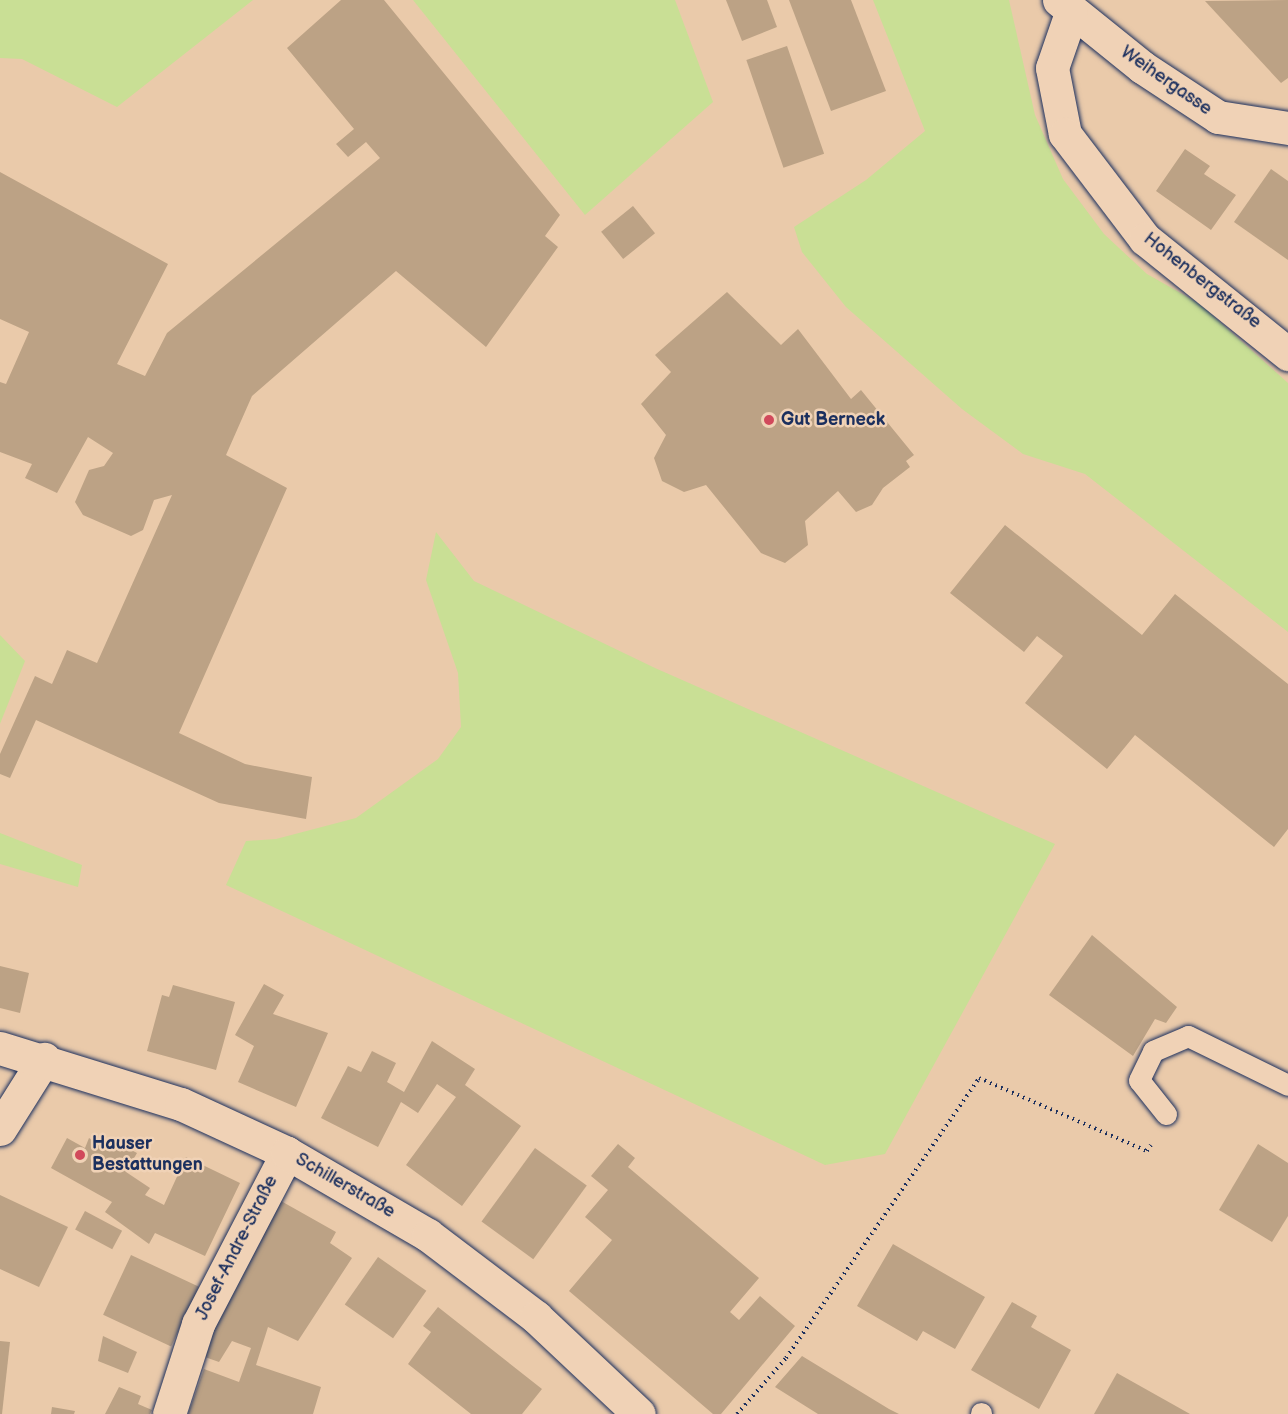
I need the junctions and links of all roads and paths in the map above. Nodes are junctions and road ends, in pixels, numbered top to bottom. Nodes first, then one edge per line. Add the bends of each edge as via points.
1 (1065, 6) edge
2 (1288, 128) edge
3 (1288, 354) edge
4 (0, 1048) edge
5 (44, 1059) junction
6 (1288, 1085) edge
7 (1166, 1114) joint
8 (0, 1129) edge
9 (287, 1152) junction
10 (169, 1414) edge
11 (639, 1414) edge
12 (737, 1414) edge

1 - 2 street, Weihergasse via 1218,117
1 - 3 street, Hohenbergstraße via 1052,68 1065,134 1145,239
4 - 5 street, Schillerstraße
5 - 8 street
5 - 9 street, Schillerstraße via 182,1104
6 - 7 lane via 1188,1036 1153,1051 1139,1080
7 - 12 path via 1147,1152 979,1078 786,1358
9 - 10 street, Josef-Andre-Straße via 198,1324
9 - 11 street, Schillerstraße via 428,1235 536,1317

